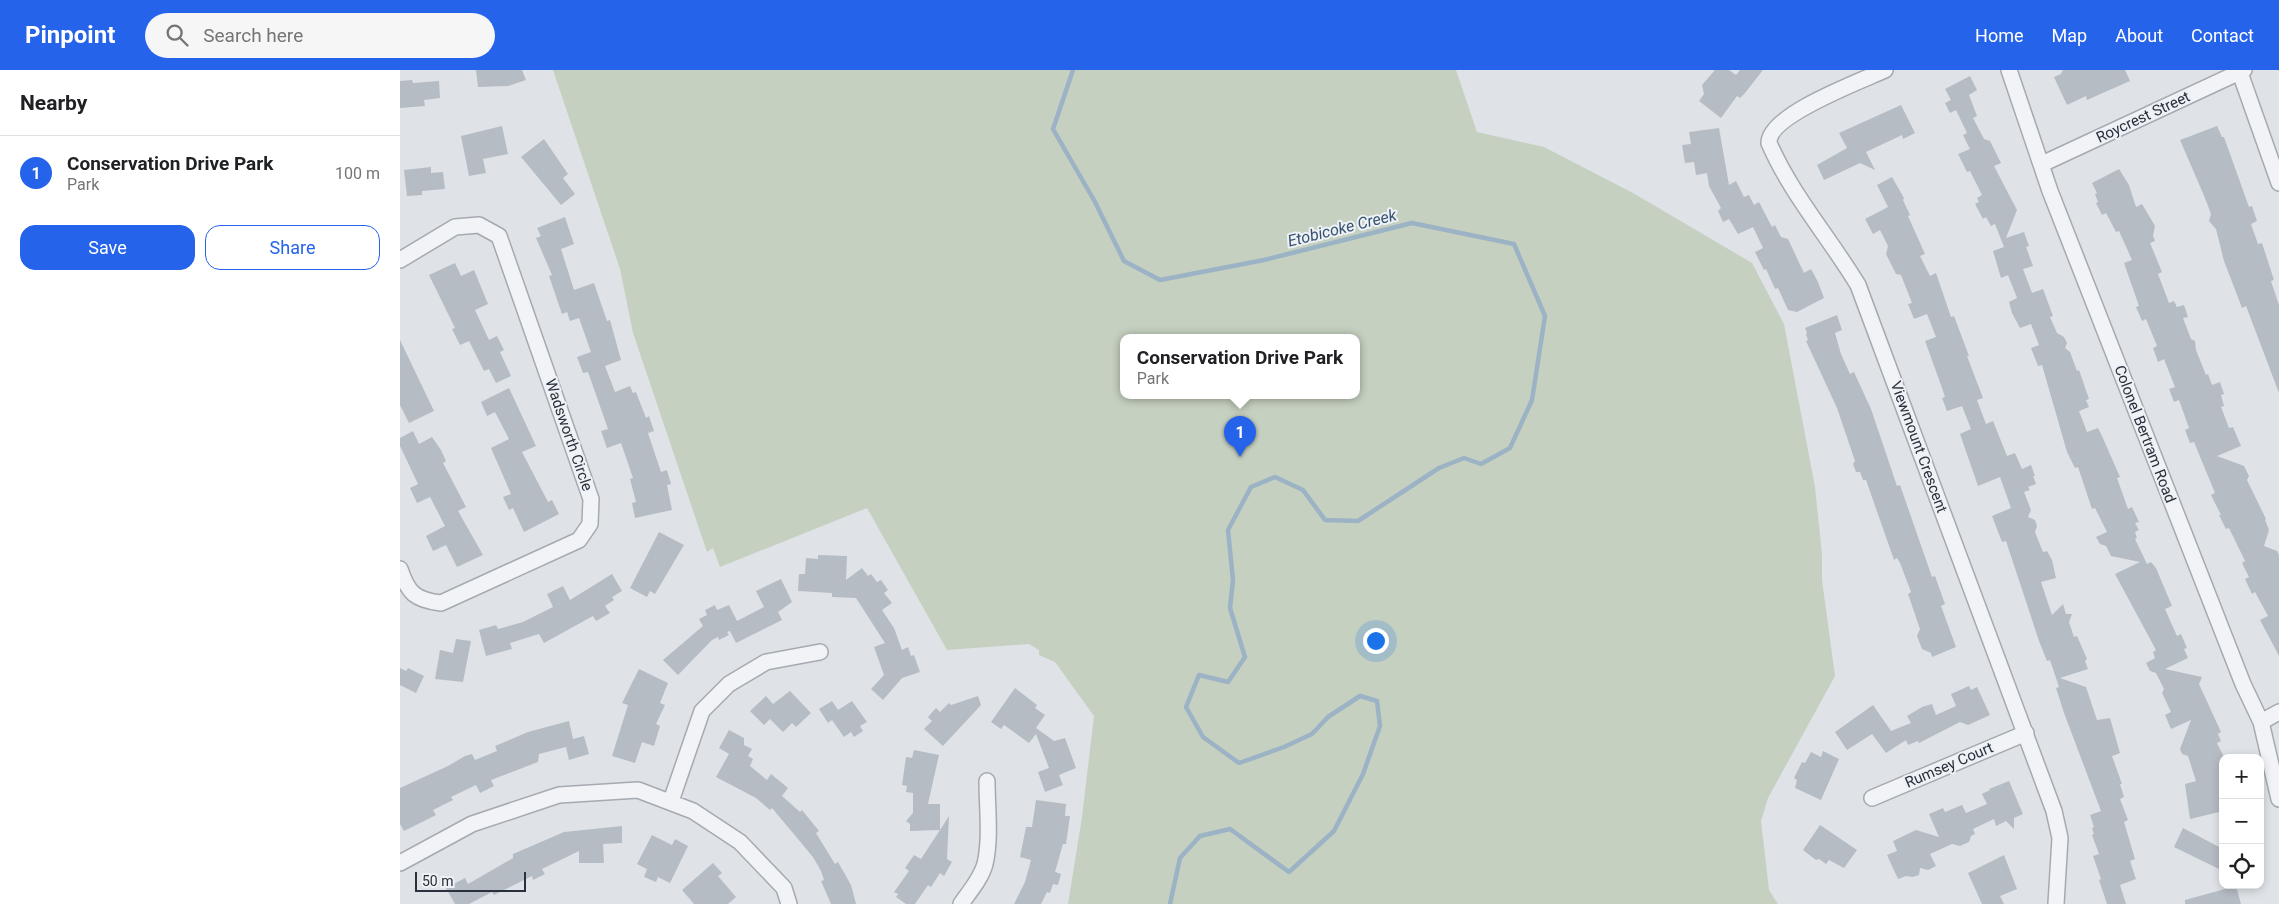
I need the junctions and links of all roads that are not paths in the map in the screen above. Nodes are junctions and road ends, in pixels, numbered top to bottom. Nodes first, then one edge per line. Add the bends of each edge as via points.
1 (1885, 70) edge
2 (2009, 70) edge
3 (2241, 71) edge
4 (2042, 164) junction
5 (2279, 183) edge
6 (400, 260) edge
7 (400, 568) edge
8 (820, 652) dead end
9 (2279, 712) edge
10 (2260, 722) junction
11 (2026, 733) junction
12 (987, 781) dead end
13 (1872, 798) dead end
14 (2279, 799) edge
15 (671, 801) junction
16 (400, 863) edge
17 (789, 904) edge
18 (961, 904) edge
19 (2056, 904) edge

1 - 11 street, Viewmount Crescent via 1799,110 1773,130 1769,143 1791,187 1836,248 1858,285
2 - 4 street, Colonel Bertram Road
3 - 4 street, Roycrest Street
3 - 5 street
4 - 10 street, Colonel Bertram Road via 2228,647
6 - 7 street, Wadsworth Circle via 455,227 479,225 499,236 591,499 590,524 579,540 441,603 423,601 406,587
8 - 15 street via 766,662 729,684 702,711
9 - 10 street
10 - 14 street, Colonel Bertram Road
11 - 13 street, Rumsey Court
11 - 19 street, Viewmount Crescent via 2054,811 2060,838
12 - 18 street via 985,864
15 - 16 street via 638,790 559,795 472,824
15 - 17 street via 693,811 740,842 784,888

